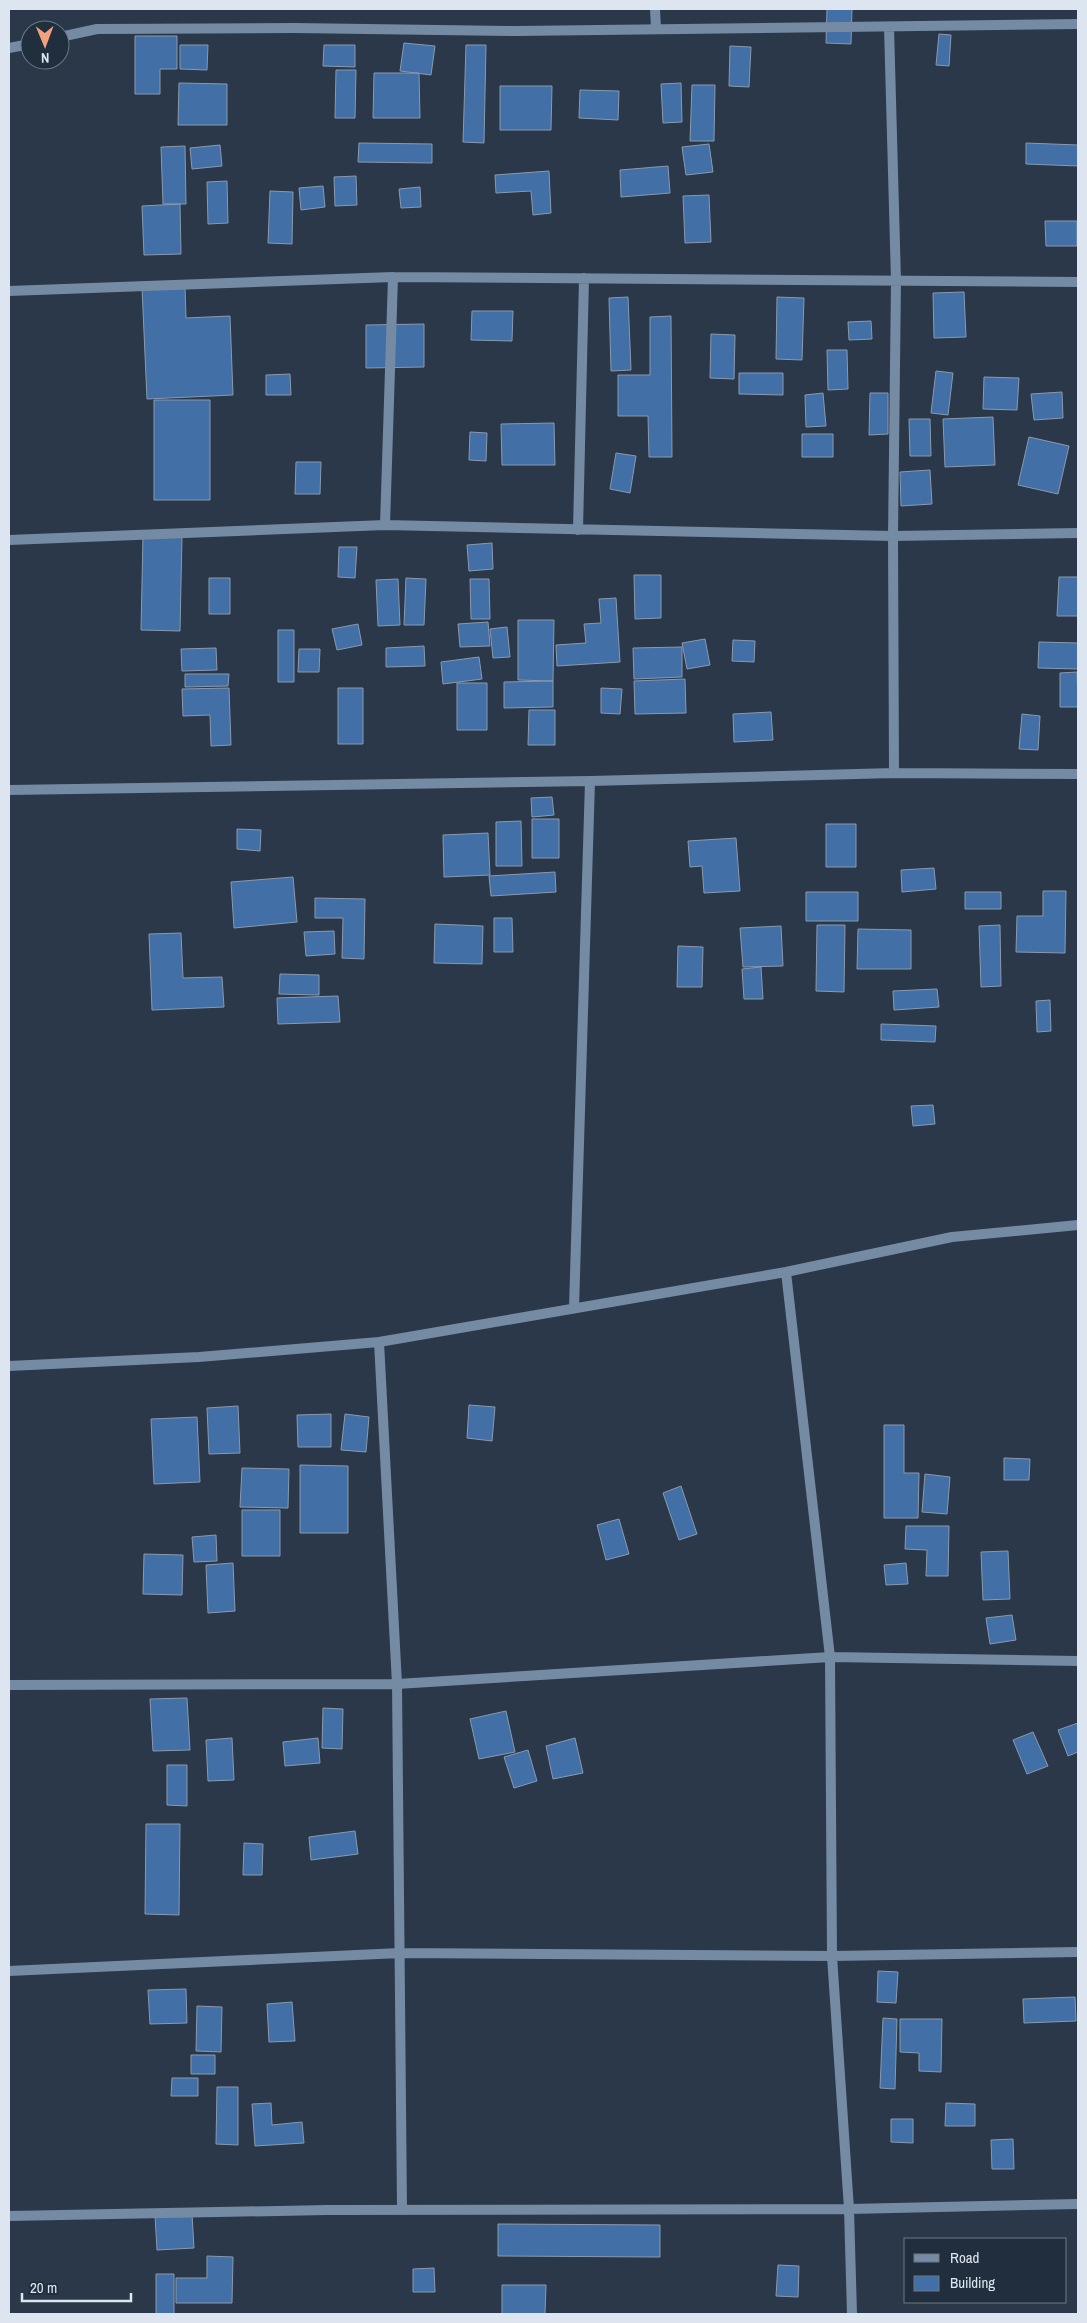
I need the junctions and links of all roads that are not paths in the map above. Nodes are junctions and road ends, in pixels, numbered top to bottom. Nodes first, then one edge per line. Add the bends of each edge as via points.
1 (655, 9) edge
2 (1078, 24) edge
3 (889, 27) junction
4 (656, 28) junction
5 (70, 35) edge
6 (392, 277) junction
7 (584, 278) junction
8 (896, 280) junction
9 (1078, 282) edge
10 (9, 291) edge
11 (385, 525) junction
12 (578, 530) junction
13 (1078, 533) edge
14 (893, 536) junction
15 (9, 540) edge
16 (894, 772) junction
17 (1078, 774) edge
18 (590, 781) junction
19 (9, 790) edge
20 (1078, 1224) edge
21 (786, 1272) junction
22 (574, 1308) junction
23 (379, 1342) junction
24 (9, 1366) edge
25 (830, 1658) junction
26 (1078, 1661) edge
27 (397, 1684) junction
28 (9, 1685) edge
29 (1078, 1952) edge
30 (400, 1953) junction
31 (832, 1956) junction
32 (9, 1971) edge
33 (1078, 2204) edge
34 (402, 2209) junction
35 (849, 2209) junction
36 (9, 2216) edge
37 (852, 2314) edge

1 - 4 street
2 - 3 street
3 - 4 street
3 - 8 street
4 - 5 street via 517,31 97,29
6 - 7 street
6 - 10 street
6 - 11 street
7 - 8 street
7 - 12 street
8 - 9 street
8 - 14 street
11 - 12 street
11 - 15 street
12 - 14 street
13 - 14 street
14 - 16 street
16 - 17 street
16 - 18 street
18 - 19 street
18 - 22 street
20 - 21 street via 952,1237
21 - 22 street
21 - 25 street
22 - 23 street
23 - 24 street via 199,1357
23 - 27 street
25 - 26 street
25 - 27 street
25 - 31 street
27 - 28 street
27 - 30 street
29 - 31 street
30 - 31 street
30 - 32 street
30 - 34 street
31 - 35 street
33 - 35 street
34 - 35 street
34 - 36 street
35 - 37 street

